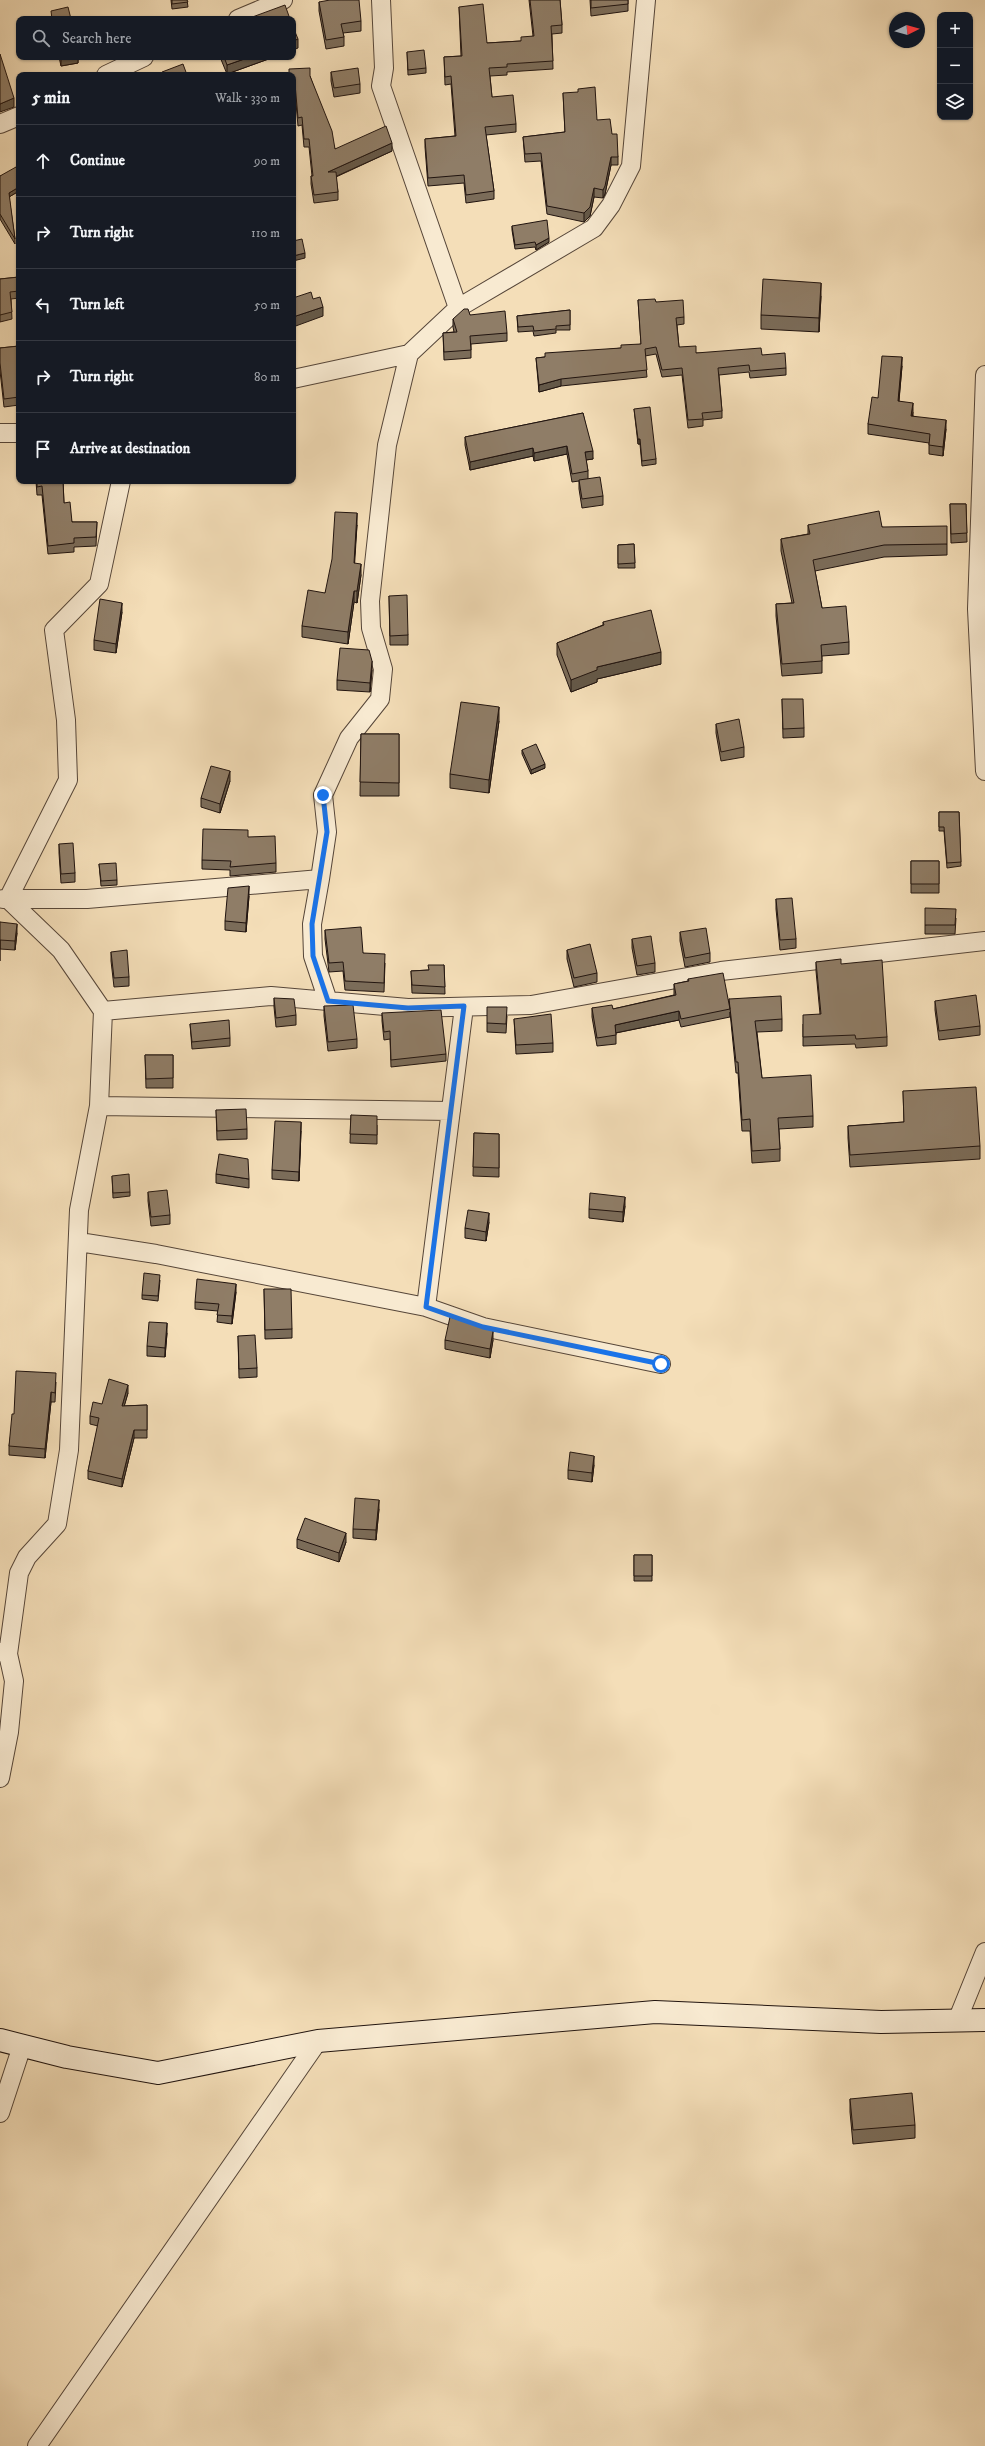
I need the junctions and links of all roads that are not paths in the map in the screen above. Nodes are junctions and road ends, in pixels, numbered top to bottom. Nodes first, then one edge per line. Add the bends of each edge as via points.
1 (283, 0) edge
2 (381, 0) edge
3 (646, 0) edge
4 (245, 16) edge
5 (138, 60) edge
6 (112, 72) edge
7 (16, 117) edge
8 (0, 124) edge
9 (458, 308) junction
10 (410, 354) junction
11 (985, 375) edge
12 (296, 378) edge
13 (0, 433) edge
14 (16, 433) edge
15 (120, 484) edge
16 (985, 771) edge
17 (320, 879) junction
18 (4, 899) edge
19 (985, 941) edge
20 (328, 1001) junction
21 (464, 1006) junction
22 (104, 1011) junction
23 (98, 1106) junction
24 (451, 1111) junction
25 (79, 1242) junction
26 (426, 1307) junction
27 (661, 1364) dead end
28 (4, 1653) edge
29 (0, 1778) edge
30 (985, 1952) edge
31 (985, 2020) edge
32 (957, 2021) junction
33 (0, 2040) edge
34 (318, 2041) junction
35 (22, 2046) junction
36 (0, 2113) edge
37 (37, 2446) edge

1 - 4 street
2 - 9 street via 384,68 381,86
3 - 9 street via 630,166 611,205 594,228
5 - 6 street
7 - 8 street
9 - 10 street
10 - 12 street
10 - 17 street via 387,445 370,601 371,628 383,669 380,699 349,738 323,795 327,832
11 - 16 street via 977,609
13 - 14 street
15 - 18 street via 98,584 54,630 66,720 68,780
17 - 18 street via 88,899
17 - 20 street via 312,924 313,956
18 - 22 street via 61,950
19 - 21 street via 721,971 531,1005
20 - 21 street via 408,1008
20 - 22 street via 271,996
21 - 24 street
22 - 23 street
23 - 24 street
23 - 25 street via 79,1210
24 - 26 street
25 - 26 street via 156,1254
25 - 28 street via 69,1450 57,1524 27,1557 19,1573
26 - 27 street via 483,1327
28 - 29 street via 14,1680 9,1732
30 - 32 street
31 - 32 street
32 - 34 street via 881,2022 655,2012
33 - 35 street
34 - 35 street via 158,2073 67,2057
34 - 37 street
35 - 36 street

